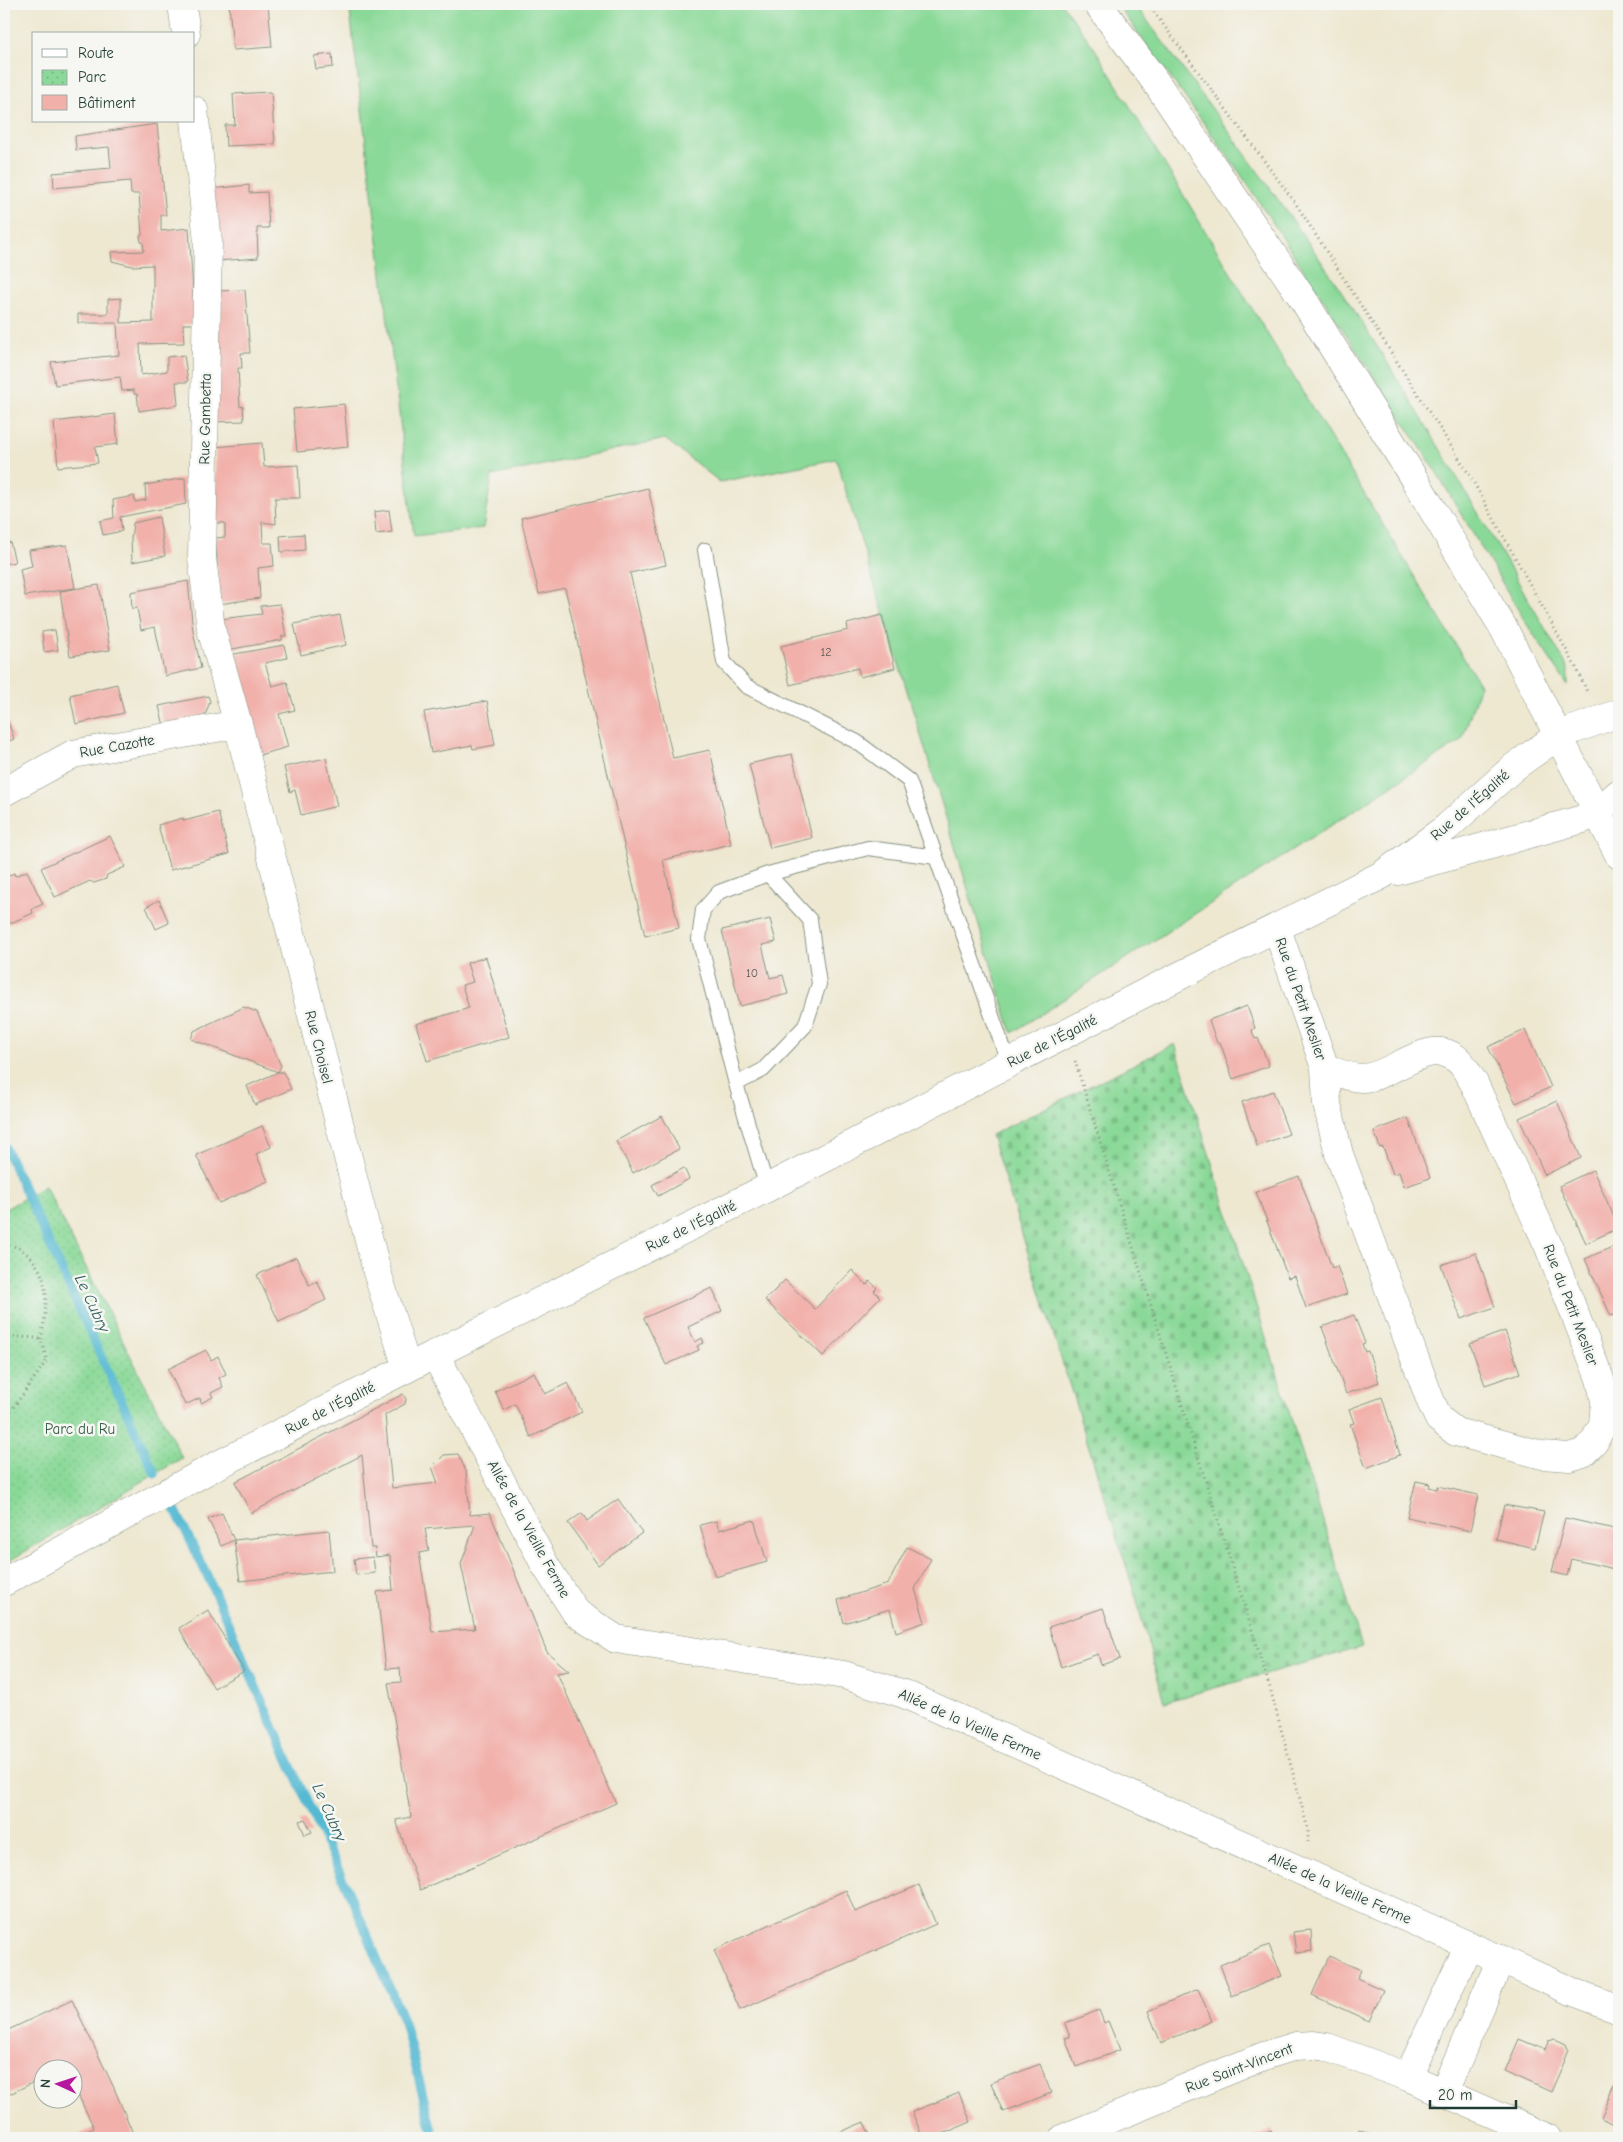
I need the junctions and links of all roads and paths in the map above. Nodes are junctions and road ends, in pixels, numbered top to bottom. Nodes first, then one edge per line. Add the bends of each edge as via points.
1 (182, 4) edge
2 (1098, 4) edge
3 (1148, 4) edge
4 (186, 32) edge
5 (195, 119) edge
6 (705, 550) dead end
7 (1609, 717) edge
8 (238, 724) junction
9 (1559, 735) junction
10 (4, 792) edge
11 (1619, 793) edge
12 (1597, 812) junction
13 (1619, 855) edge
14 (936, 857) junction
15 (768, 874) junction
16 (1382, 875) junction
17 (1277, 929) junction
18 (1066, 1034) junction
19 (1009, 1064) junction
20 (1325, 1068) junction
21 (736, 1084) junction
22 (767, 1188) junction
23 (4, 1245) edge
24 (4, 1336) edge
25 (41, 1340) junction
26 (435, 1354) junction
27 (407, 1368) junction
28 (4, 1421) edge
29 (4, 1582) edge
30 (1306, 1874) junction
31 (1469, 1945) junction
32 (1501, 1960) junction
33 (1619, 2009) edge
34 (1408, 2077) junction
35 (1444, 2092) junction
36 (1064, 2138) edge
37 (1546, 2138) edge

1 - 4 street
2 - 9 street via 1155,81 1303,299 1504,630
3 - 7 path via 1296,204 1469,474 1579,673
5 - 8 street, Rue Gambetta via 208,242 202,558 211,629
6 - 14 lane via 724,662 746,686 857,742 909,781
7 - 9 street, Rue de l'Égalité
8 - 10 street, Rue Cazotte via 73,754
8 - 27 street, Rue Choisel via 377,1272
9 - 12 street
9 - 16 street, Rue de l'Égalité via 1514,767 1446,828
11 - 12 street, Rue de l'Égalité
12 - 13 street
12 - 16 street, Rue de l'Égalité
14 - 15 lane via 868,848
14 - 19 lane
15 - 21 lane via 719,892 703,910 699,940
15 - 21 lane via 810,920 819,984 805,1026 762,1070
16 - 17 street, Rue de l'Égalité
17 - 18 street, Rue de l'Égalité
17 - 20 street, Rue du Petit Meslier
18 - 19 street, Rue de l'Égalité
18 - 30 path via 1270,1688 1308,1829
19 - 22 street, Rue de l'Égalité
20 - 20 street, Rue du Petit Meslier via 1327,1104 1339,1154 1439,1419 1456,1432 1542,1455 1569,1457 1582,1453 1594,1442 1603,1424 1605,1401 1600,1379 1548,1245 1474,1083 1461,1063 1449,1055 1434,1052 1417,1056 1378,1075 1362,1078
21 - 22 lane
22 - 26 street, Rue de l'Égalité
23 - 25 path via 20,1248 36,1263 45,1282 46,1311
24 - 25 path
25 - 28 path via 47,1360
26 - 27 street, Rue de l'Égalité
26 - 30 street, Allée de la Vieille Ferme via 545,1565 576,1613 616,1639 844,1675 904,1694
27 - 29 street, Rue de l'Égalité via 212,1468
30 - 31 street, Allée de la Vieille Ferme
31 - 32 street, Allée de la Vieille Ferme
31 - 34 street
32 - 33 street, Allée de la Vieille Ferme
32 - 35 street
34 - 35 street, Rue Saint-Vincent
34 - 36 street, Rue Saint-Vincent via 1327,2046 1296,2046 1264,2056
35 - 37 street, Rue Saint-Vincent

